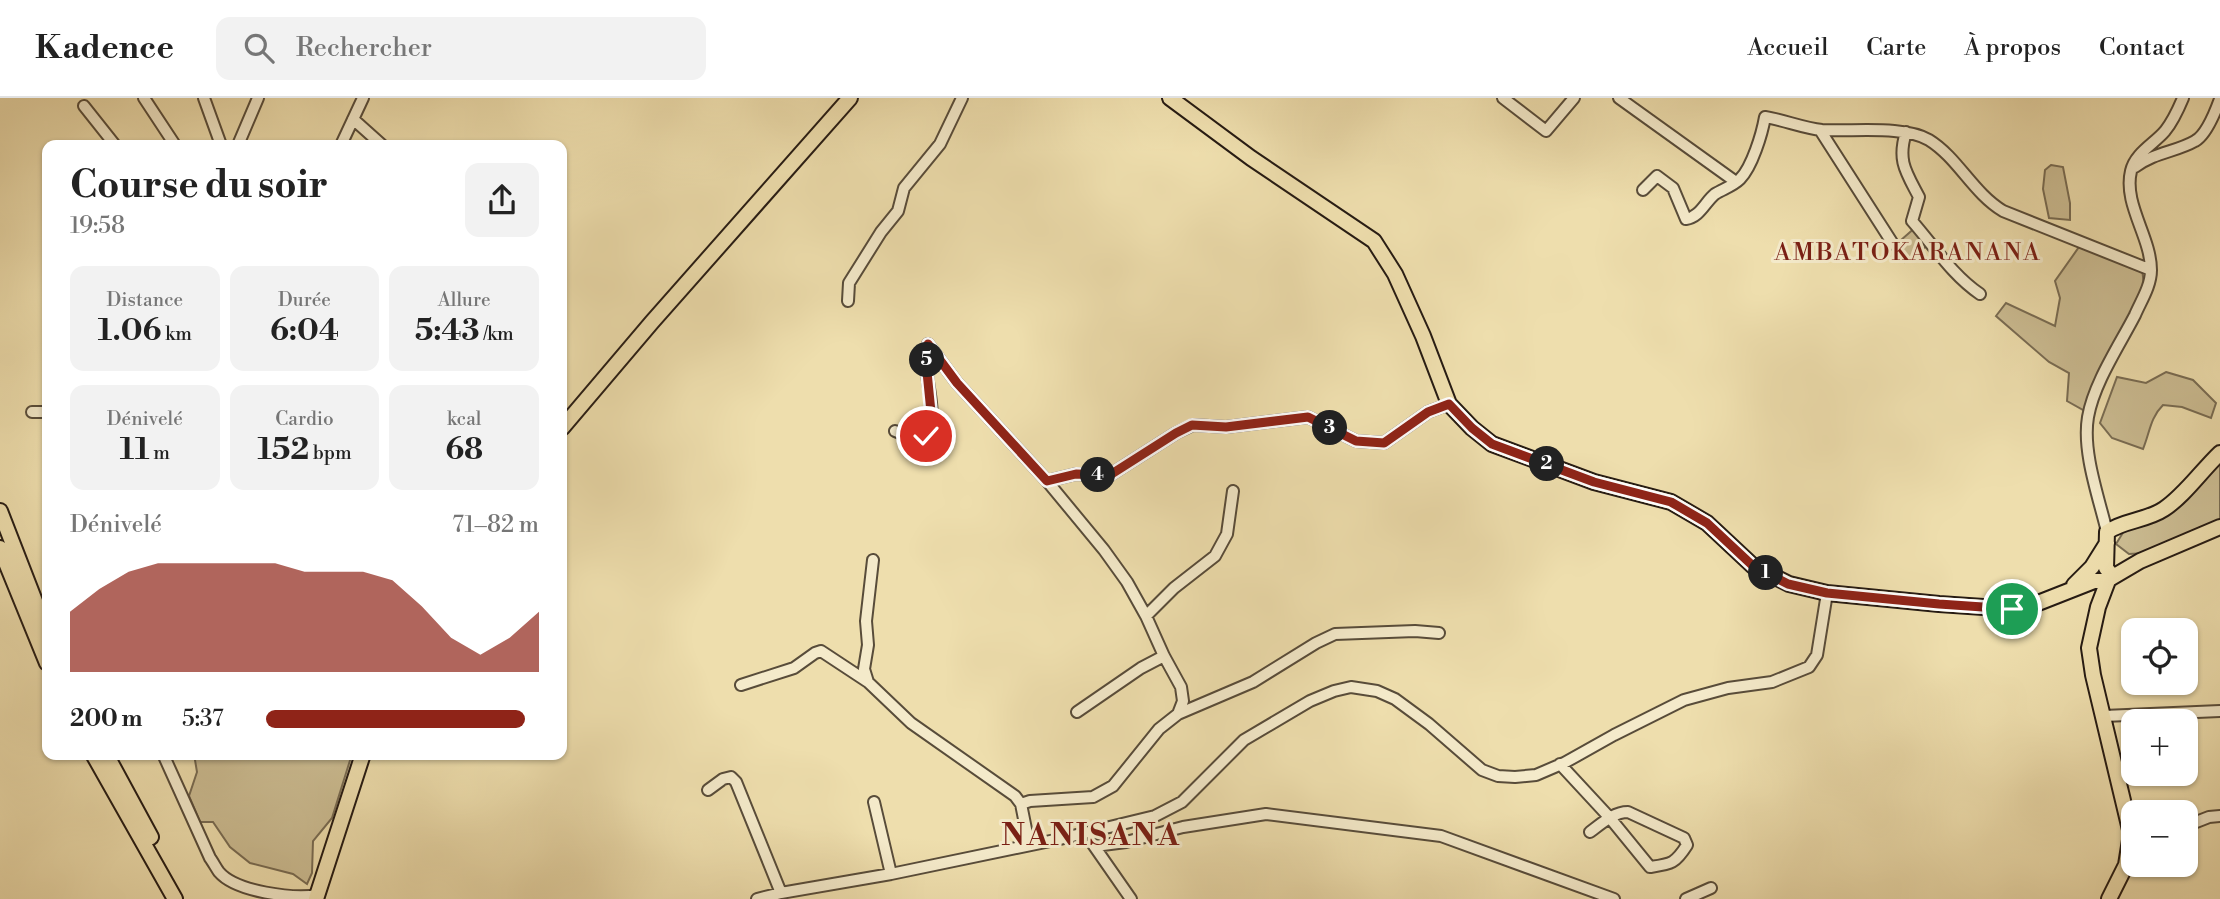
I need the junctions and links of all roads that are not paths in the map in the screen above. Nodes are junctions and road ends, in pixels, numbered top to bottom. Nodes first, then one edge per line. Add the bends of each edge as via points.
1 (144, 98) edge
2 (204, 98) edge
3 (258, 98) edge
4 (363, 98) edge
5 (850, 98) edge
6 (962, 98) edge
7 (1170, 98) edge
8 (1503, 98) edge
9 (1574, 98) edge
10 (1619, 98) edge
11 (2183, 98) edge
12 (2220, 99) edge
13 (84, 106) dead end
14 (353, 119) junction
15 (1821, 130) junction
16 (1906, 132) junction
17 (111, 140) edge
18 (172, 140) edge
19 (219, 140) edge
20 (240, 140) edge
21 (343, 140) edge
22 (376, 140) edge
23 (2131, 171) junction
24 (1737, 182) junction
25 (1643, 190) dead end
26 (1893, 244) dead end
27 (2151, 270) junction
28 (1980, 294) dead end
29 (848, 301) dead end
30 (1449, 404) junction
31 (32, 412) dead end
32 (42, 412) edge
33 (567, 422) edge
34 (895, 431) dead end
35 (2220, 453) edge
36 (1047, 481) junction
37 (1233, 491) dead end
38 (0, 511) edge
39 (2220, 527) edge
40 (2107, 537) junction
41 (0, 548) edge
42 (873, 560) dead end
43 (2140, 561) junction
44 (2103, 574) junction
45 (2066, 591) junction
46 (1827, 593) junction
47 (2098, 607) junction
48 (1146, 616) junction
49 (42, 619) edge
50 (1439, 633) dead end
51 (42, 651) edge
52 (1164, 656) junction
53 (868, 682) junction
54 (741, 685) dead end
55 (2220, 711) edge
56 (1077, 712) dead end
57 (1178, 715) junction
58 (2104, 716) junction
59 (96, 760) edge
60 (109, 760) edge
61 (166, 760) edge
62 (361, 760) edge
63 (1560, 764) junction
64 (708, 790) dead end
65 (2123, 800) edge
66 (874, 803) dead end
67 (1021, 804) junction
68 (2220, 816) edge
69 (1610, 818) junction
70 (2198, 821) edge
71 (1590, 832) dead end
72 (1083, 833) junction
73 (1029, 844) junction
74 (1095, 846) junction
75 (891, 874) junction
76 (2122, 877) edge
77 (1711, 888) dead end
78 (781, 893) junction
79 (278, 897) edge
80 (317, 897) edge
81 (175, 899) edge
82 (186, 899) edge
83 (757, 899) edge
84 (1131, 899) edge
85 (1614, 899) edge
86 (1686, 899) edge
87 (2109, 899) edge

1 - 18 street
2 - 19 street
3 - 20 street
4 - 14 street
5 - 33 main road
6 - 29 street via 940,144 904,188 898,211 849,284
7 - 30 main road via 1374,241 1395,274
8 - 9 street via 1546,131
10 - 24 street
11 - 23 street via 2168,128 2140,154
12 - 23 street via 2198,140 2148,159
13 - 17 street
14 - 21 street
14 - 22 street
15 - 16 street
15 - 24 street via 1765,117 1750,161
15 - 26 street
16 - 27 street via 1930,141 2003,211
16 - 28 street via 1901,148 1904,170 1919,197 1912,221 1966,285
23 - 27 street via 2132,197
24 - 25 street via 1715,195 1694,218 1686,219 1673,188 1657,176
27 - 40 street via 2144,297 2096,390 2088,417 2090,463
30 - 36 street via 1428,412 1384,443 1356,441 1308,417 1226,427 1192,425 1110,475 1076,474
30 - 46 main road via 1492,444 1594,482 1671,502 1707,523 1753,566 1788,584
31 - 32 street
34 - 36 street via 919,440 932,422 928,344 957,383
35 - 40 main road via 2165,509 2122,524
36 - 48 street via 1104,550
37 - 48 street via 1227,534 1215,556
38 - 49 main road
39 - 43 main road
40 - 43 main road via 2118,558
40 - 44 main road
40 - 45 main road via 2092,567
41 - 51 main road
42 - 53 street via 864,669
43 - 44 main road
43 - 47 main road via 2116,582
44 - 45 main road
44 - 47 main road
45 - 46 main road via 2012,609
45 - 47 main road via 2086,589
46 - 63 street via 1817,655 1810,667 1772,682 1684,700
47 - 58 main road via 2089,648
48 - 52 street
50 - 57 street via 1335,634 1253,682
52 - 56 street via 1140,667
52 - 57 street via 1181,687
53 - 54 street via 821,651 786,671
53 - 67 street via 911,723
55 - 58 street
57 - 67 street via 1159,729 1113,786 1093,797
58 - 65 main road
59 - 81 main road
60 - 82 main road
61 - 79 street via 220,873
62 - 80 main road
63 - 69 street
63 - 72 street via 1536,775 1498,776 1482,770 1395,699 1352,687 1310,701 1244,740 1182,802 1155,816
64 - 78 street via 723,779 736,782
66 - 75 street
67 - 73 street
68 - 70 street
69 - 69 street via 1650,867 1673,863 1687,845 1684,838 1628,812
69 - 71 street
72 - 73 street
72 - 74 street
73 - 75 street
74 - 84 street
74 - 85 street via 1266,814 1441,836
75 - 78 street
76 - 87 main road
77 - 86 street
78 - 83 street
79 - 80 street

